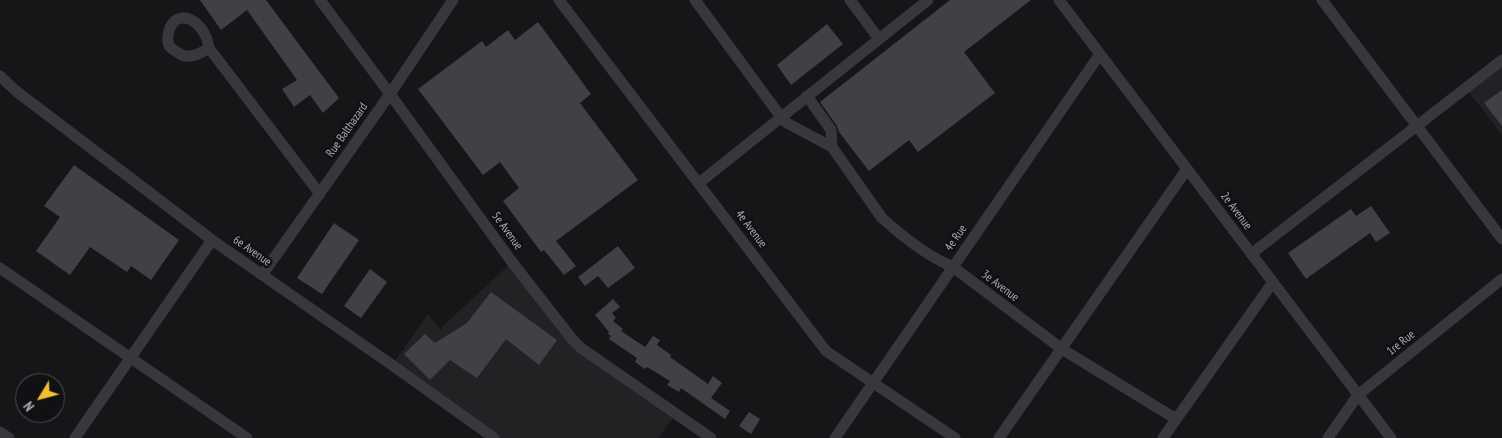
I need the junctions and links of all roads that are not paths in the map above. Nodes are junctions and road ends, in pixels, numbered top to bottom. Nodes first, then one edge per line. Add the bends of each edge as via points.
1 (320, 0) edge
2 (453, 0) edge
3 (559, 0) edge
4 (695, 0) edge
5 (850, 0) edge
6 (928, 0) edge
7 (1059, 0) edge
8 (1322, 0) edge
9 (879, 39) junction
10 (209, 48) dead end
11 (1100, 54) junction
12 (1502, 60) edge
13 (0, 76) edge
14 (390, 94) junction
15 (807, 96) junction
16 (781, 117) junction
17 (1418, 126) junction
18 (832, 147) junction
19 (1187, 169) junction
20 (698, 183) junction
21 (320, 194) junction
22 (1502, 239) edge
23 (212, 240) junction
24 (1251, 254) junction
25 (952, 267) junction
26 (0, 268) edge
27 (262, 275) junction
28 (1502, 280) edge
29 (1273, 282) junction
30 (1062, 349) junction
31 (130, 358) junction
32 (873, 383) junction
33 (1358, 395) junction
34 (1176, 419) junction
35 (0, 432) edge
36 (9, 438) edge
37 (75, 438) edge
38 (247, 438) edge
39 (494, 438) edge
40 (711, 438) edge
41 (835, 438) edge
42 (955, 438) edge
43 (999, 438) edge
44 (1163, 438) edge
45 (1328, 438) edge
46 (1391, 438) edge

1 - 14 street, 5e Avenue
2 - 14 street, Rue Balthazard
3 - 20 street, 4e Avenue
4 - 16 street, 3e Avenue
5 - 9 street
6 - 9 street
7 - 11 street, 2e Avenue
8 - 17 street
9 - 15 street
10 - 21 street
11 - 19 street, 2e Avenue
11 - 25 street, 4e Rue
12 - 17 street
13 - 23 street, 6e Avenue
14 - 21 street, Rue Balthazard
14 - 40 street, 5e Avenue via 572,339
15 - 16 street
15 - 18 street, 3e Avenue via 831,130
16 - 18 street, 3e Avenue
16 - 20 street
17 - 22 street
17 - 24 street
18 - 25 street, 3e Avenue via 882,218
19 - 24 street, 2e Avenue
19 - 30 street
20 - 32 street, 4e Avenue via 826,351
21 - 27 street, Rue Balthazard
23 - 27 street, 6e Avenue
23 - 31 street
24 - 29 street, 2e Avenue
25 - 30 street, 3e Avenue
25 - 32 street, 4e Rue
26 - 31 street
27 - 39 street, 6e Avenue
28 - 33 street, 1re Rue
29 - 33 street, 2e Avenue
29 - 34 street
30 - 34 street, 3e Avenue
30 - 43 street
31 - 37 street
31 - 38 street
32 - 41 street, 4e Rue
32 - 42 street, 4e Avenue
33 - 45 street, 1re Rue
33 - 46 street, 2e Avenue
34 - 44 street
35 - 36 street

